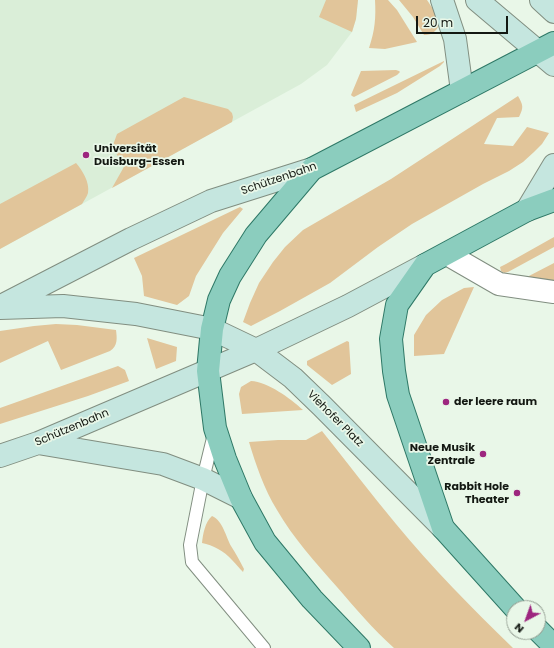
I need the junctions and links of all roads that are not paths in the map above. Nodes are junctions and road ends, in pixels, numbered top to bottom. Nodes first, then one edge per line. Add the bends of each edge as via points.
1 (442, 0) edge
2 (477, 0) edge
3 (541, 0) edge
4 (554, 12) edge
5 (549, 53) edge
6 (462, 91) junction
7 (554, 165) edge
8 (312, 169) junction
9 (554, 200) edge
10 (527, 210) junction
11 (447, 254) junction
12 (425, 265) junction
13 (554, 292) edge
14 (0, 307) edge
15 (212, 329) junction
16 (256, 350) junction
17 (208, 371) junction
18 (215, 428) junction
19 (38, 443) junction
20 (0, 456) edge
21 (203, 480) junction
22 (241, 498) junction
23 (443, 528) junction
24 (508, 600) edge
25 (546, 638) edge
26 (554, 646) edge
27 (264, 648) edge
28 (358, 648) edge

1 - 6 main road via 455,39
2 - 5 main road
3 - 4 main road
5 - 6 main road, Schützenbahn
6 - 8 main road, Schützenbahn
7 - 10 main road
8 - 14 main road, Schützenbahn via 211,201
8 - 15 main road via 256,235 230,276 219,300
9 - 10 main road, Schützenbahn
10 - 11 main road, Schützenbahn
11 - 12 main road, Schützenbahn
11 - 13 street via 499,284
12 - 16 main road, Schützenbahn via 348,306
12 - 23 main road, Viehofer Platz via 398,305 391,339 398,395
14 - 15 main road, Viehofer Platz via 63,306 136,314
15 - 16 main road, Viehofer Platz
15 - 17 main road
16 - 17 main road, Schützenbahn
16 - 23 main road, Viehofer Platz via 293,378
17 - 18 main road
17 - 19 main road, Schützenbahn
18 - 21 lane
18 - 22 main road
19 - 20 main road, Schützenbahn
19 - 21 main road via 163,464
21 - 22 main road
21 - 27 lane via 190,545 192,562
22 - 28 main road via 265,542 312,599
23 - 24 main road, Viehofer Platz
25 - 26 main road

